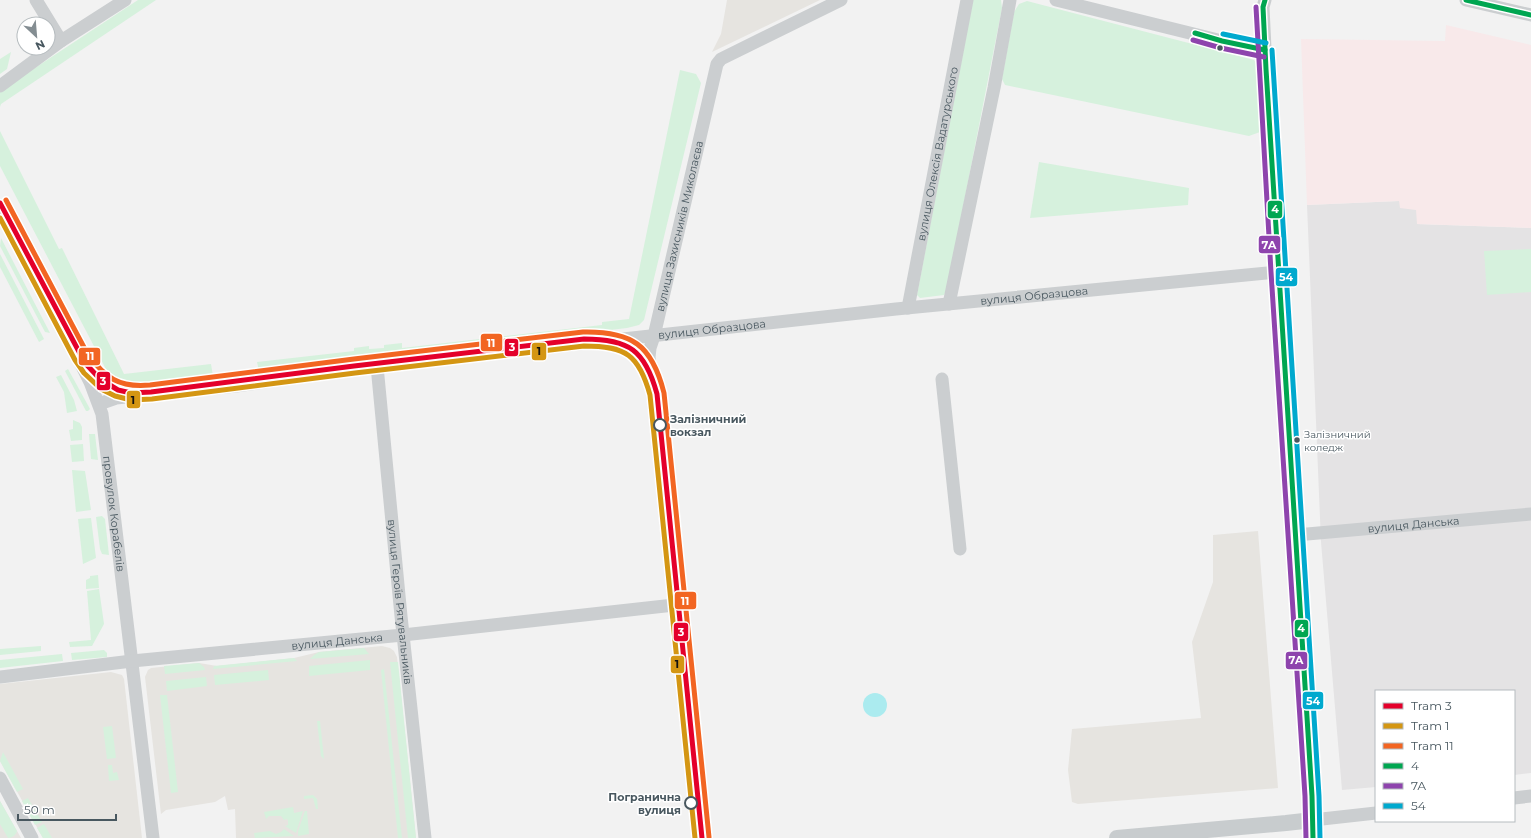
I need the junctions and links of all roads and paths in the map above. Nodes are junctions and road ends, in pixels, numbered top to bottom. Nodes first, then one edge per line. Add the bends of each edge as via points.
1 (36, 0) edge
2 (125, 0) edge
3 (841, 0) edge
4 (967, 0) edge
5 (1010, 0) edge
6 (1056, 0) edge
7 (1265, 0) edge
8 (1466, 0) edge
9 (1531, 15) edge
10 (61, 41) junction
11 (1265, 50) junction
12 (0, 86) edge
13 (0, 212) edge
14 (1278, 272) junction
15 (949, 304) junction
16 (908, 308) junction
17 (654, 336) junction
18 (377, 366) junction
19 (942, 379) dead end
20 (99, 404) junction
21 (1531, 514) edge
22 (1296, 535) junction
23 (960, 549) dead end
24 (674, 606) junction
25 (403, 635) junction
26 (132, 662) junction
27 (0, 677) edge
28 (0, 778) edge
29 (1531, 796) edge
30 (1515, 798) edge
31 (1375, 813) edge
32 (1313, 820) junction
33 (32, 838) edge
34 (153, 838) edge
35 (425, 838) edge
36 (698, 838) edge
37 (1117, 838) edge
38 (1314, 838) edge

1 - 10 street
2 - 10 street
3 - 17 street, вулиця Захисників Миколаєва via 721,59 717,64
4 - 16 street, вулиця Олексія Вадатурського
5 - 15 street
6 - 11 street
7 - 11 street
8 - 9 street
10 - 12 street
11 - 14 street
13 - 20 street, провулок Корабелів via 78,358
14 - 15 street, вулиця Образцова
14 - 22 street
15 - 16 street, вулиця Образцова
16 - 17 street, вулиця Образцова
17 - 18 street, вулиця Образцова
17 - 24 street, вулиця Захисників Миколаєва via 649,357
18 - 20 street, вулиця Образцова via 236,386 116,398
18 - 25 street, вулиця Героїв Рятувальників
19 - 23 street
20 - 26 street, провулок Корабелів via 103,417
21 - 22 street, вулиця Данська
22 - 32 street
24 - 25 street, вулиця Данська
24 - 36 street, вулиця Захисників Миколаєва
25 - 26 street, вулиця Данська
25 - 35 street, вулиця Героїв Рятувальників
26 - 27 street, вулиця Данська
26 - 34 street, провулок Корабелів
28 - 33 street
29 - 30 street
31 - 32 street
32 - 37 main road
32 - 38 main road

